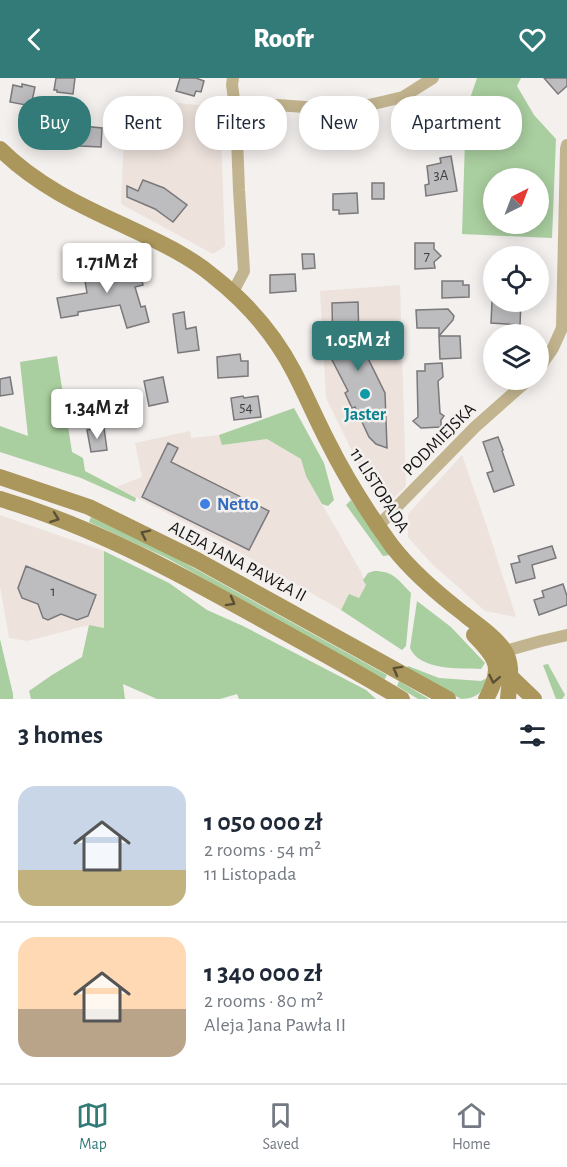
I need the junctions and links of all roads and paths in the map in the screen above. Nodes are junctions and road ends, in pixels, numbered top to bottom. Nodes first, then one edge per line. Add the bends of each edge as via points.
1 (233, 78) edge
2 (433, 78) edge
3 (234, 96) edge
4 (287, 106) edge
5 (567, 145) edge
6 (0, 150) edge
7 (237, 150) edge
8 (233, 292) junction
9 (549, 354) edge
10 (517, 390) edge
11 (0, 477) edge
12 (0, 499) edge
13 (378, 526) junction
14 (443, 598) junction
15 (567, 635) edge
16 (505, 651) junction
17 (510, 676) junction
18 (371, 682) junction
19 (392, 699) edge
20 (402, 699) edge
21 (448, 699) edge
22 (486, 699) edge
23 (508, 699) edge
24 (534, 699) edge

1 - 3 street
2 - 4 street via 403,97 378,104
5 - 9 street via 562,328
6 - 8 street, 11 LISTOPADA via 36,180 185,256
7 - 8 street via 244,271
8 - 13 street, 11 LISTOPADA via 254,313 294,370 328,443
10 - 13 street, PODMIEJSKA
21 -> 11 street, ALEJA JANA PAWŁA II via 197,560 89,507
12 -> 18 street via 88,530 156,562
13 - 14 street, 11 LISTOPADA via 406,563
14 - 16 street, 11 LISTOPADA
14 -> 22 street, 11 LISTOPADA via 495,660 495,684
15 - 16 street
16 - 17 street
17 - 23 street
17 - 24 street
18 - 19 street
18 - 20 street

